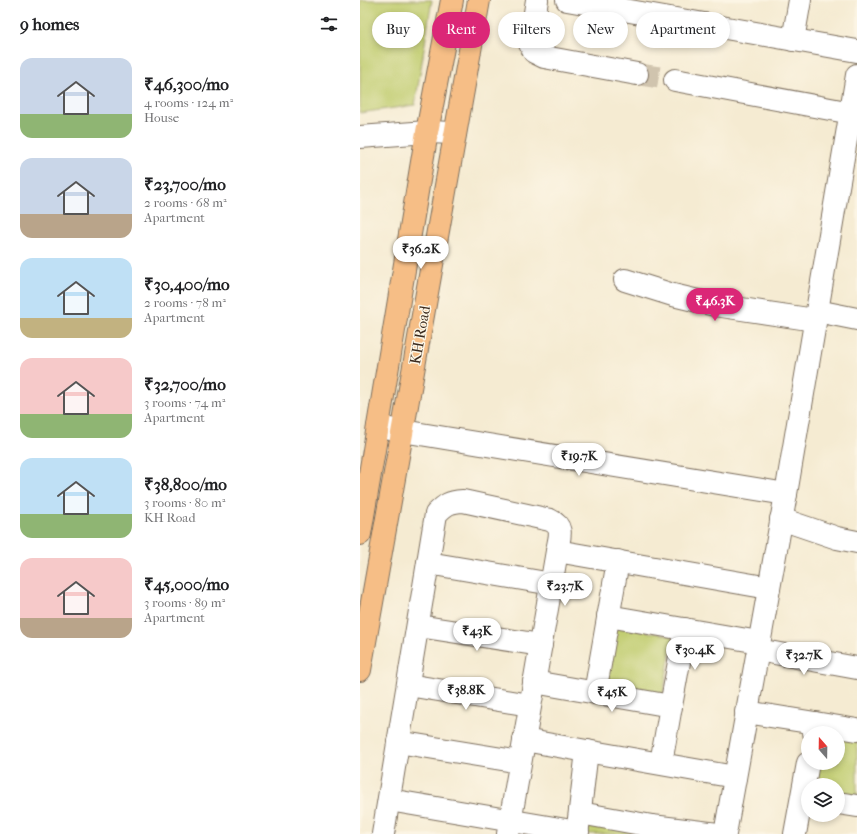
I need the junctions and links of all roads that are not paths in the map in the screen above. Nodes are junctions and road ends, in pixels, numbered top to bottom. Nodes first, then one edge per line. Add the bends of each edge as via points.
1 (452, 0) edge
2 (479, 0) edge
3 (537, 0) edge
4 (567, 0) edge
5 (800, 0) edge
6 (654, 8) edge
7 (793, 40) junction
8 (857, 50) edge
9 (637, 74) tunnel mouth
10 (857, 75) edge
11 (675, 80) tunnel mouth
12 (854, 114) edge
13 (427, 132) junction
14 (455, 132) junction
15 (360, 137) edge
16 (848, 180) edge
17 (624, 280) dead end
18 (816, 316) junction
19 (857, 319) edge
20 (378, 427) junction
21 (403, 430) junction
22 (786, 494) junction
23 (781, 519) junction
24 (360, 534) edge
25 (857, 542) edge
26 (557, 551) junction
27 (618, 561) junction
28 (428, 563) junction
29 (552, 584) junction
30 (769, 588) junction
31 (608, 616) junction
32 (418, 626) junction
33 (685, 630) junction
34 (541, 645) junction
35 (758, 646) junction
36 (857, 668) edge
37 (360, 670) edge
38 (534, 682) junction
39 (408, 685) junction
40 (595, 693) junction
41 (530, 704) junction
42 (671, 706) junction
43 (746, 712) junction
44 (806, 726) edge
45 (845, 729) edge
46 (857, 730) edge
47 (524, 740) junction
48 (398, 742) junction
49 (587, 751) junction
50 (520, 762) junction
51 (661, 763) junction
52 (735, 777) junction
53 (389, 800) junction
54 (845, 804) edge
55 (857, 806) edge
56 (801, 812) edge
57 (578, 826) edge
58 (509, 828) edge
59 (651, 830) edge
60 (383, 834) edge
61 (718, 834) edge
62 (725, 834) edge
63 (795, 834) edge

1 - 13 main road, KH Road
2 - 14 main road, KH Road
3 - 9 street via 530,44 534,52 544,57
4 - 6 street
5 - 7 street
6 - 7 street
7 - 8 street
10 - 12 street
11 - 12 street
12 - 16 street
13 - 14 street
13 - 15 street
13 - 20 main road, KH Road
14 - 21 main road, KH Road
16 - 18 street
17 - 18 street via 715,305
18 - 19 street
18 - 22 street
20 - 21 street
20 - 24 main road, KH Road
21 - 22 street
21 - 37 main road, KH Road
22 - 23 street
23 - 25 street
23 - 30 street
26 - 27 street
26 - 28 street via 560,527 550,520 453,501 436,514
26 - 29 street
27 - 30 street
27 - 31 street
28 - 29 street
28 - 32 street
29 - 34 street
30 - 35 street
31 - 33 street
31 - 40 street
32 - 34 street
32 - 39 street
33 - 35 street
33 - 42 street
34 - 38 street
35 - 36 street
35 - 43 street
38 - 40 street
38 - 41 street
39 - 41 street
39 - 48 street
40 - 42 street
41 - 47 street
42 - 51 street
43 - 44 street
43 - 52 street
45 - 46 street
47 - 49 street
47 - 50 street
48 - 50 street
48 - 53 street
49 - 51 street
49 - 57 street
50 - 58 street
51 - 52 street
52 - 62 street
53 - 58 street
53 - 60 street
54 - 55 street
56 - 63 street
57 - 58 street
57 - 59 street
59 - 61 street

